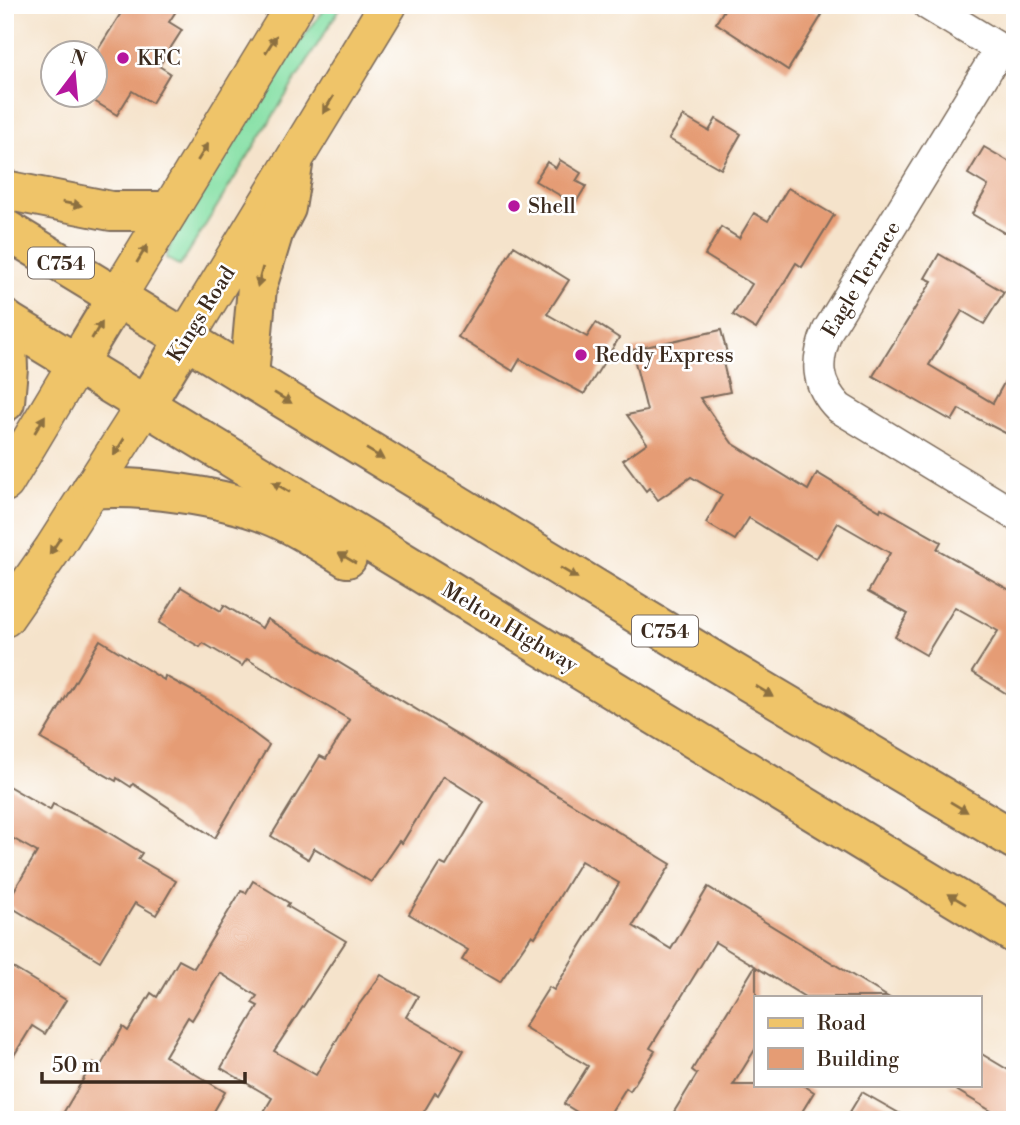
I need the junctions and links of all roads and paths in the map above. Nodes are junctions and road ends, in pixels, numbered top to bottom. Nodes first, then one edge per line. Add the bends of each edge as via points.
1 (295, 5) edge
2 (388, 5) edge
3 (928, 5) edge
4 (1007, 54) edge
5 (293, 165) junction
6 (5, 190) edge
7 (167, 211) junction
8 (5, 229) edge
9 (117, 297) junction
10 (5, 320) edge
11 (186, 339) junction
12 (77, 363) junction
13 (249, 377) junction
14 (5, 402) edge
15 (145, 405) junction
16 (5, 483) edge
17 (92, 489) junction
18 (1015, 515) edge
19 (5, 618) edge
20 (732, 761) junction
21 (1015, 840) edge
22 (1015, 934) edge

7 -> 1 main road
2 -> 5 main road, Kings Road
3 - 4 street
4 - 18 street, Eagle Terrace via 828,330 818,366 825,394 839,408
5 - 11 main road, Kings Road
5 -> 13 highway via 286,208 257,287
6 -> 7 highway via 111,211
9 -> 7 main road
8 - 9 highway, C754
9 - 11 highway, C754
12 -> 9 highway
10 - 12 highway, Melton Highway
10 - 14 highway
11 - 13 highway, C754
11 - 15 highway, Kings Road
12 - 15 highway, Melton Highway
16 -> 12 main road
13 -> 21 highway, C754
15 -> 17 main road, Kings Road
20 -> 15 highway, Melton Highway
17 -> 19 main road, Kings Road
20 -> 17 highway via 532,670 273,517 136,487
22 -> 20 highway, Melton Highway

